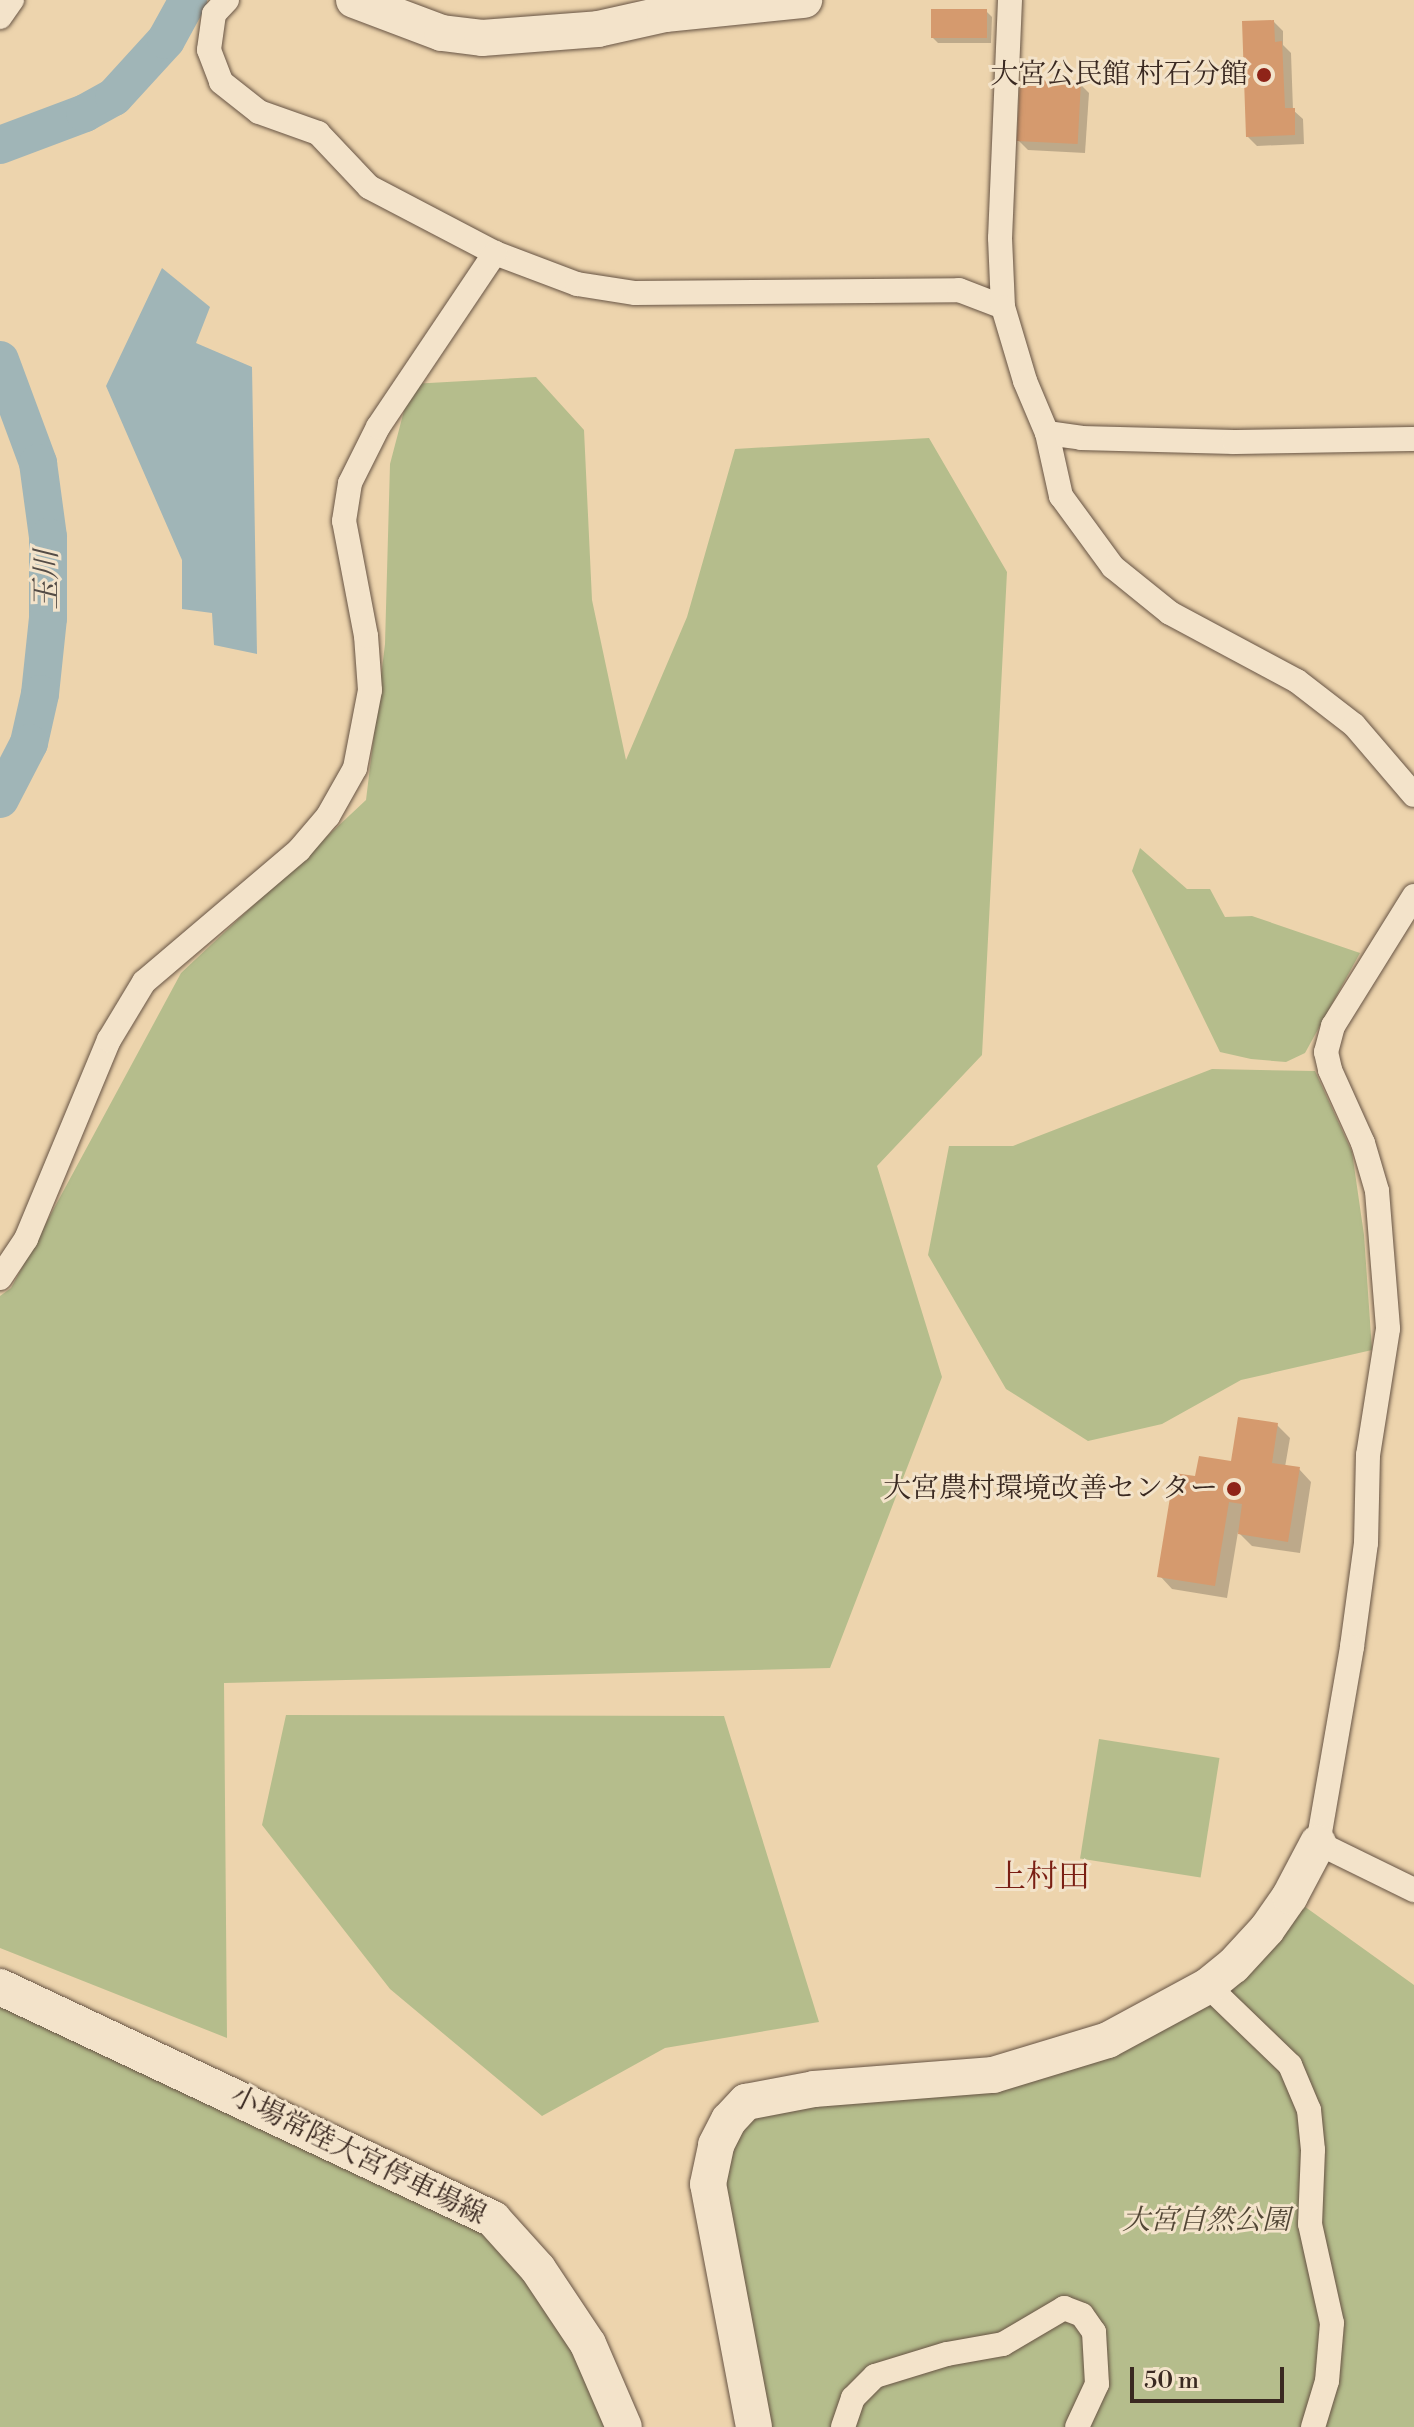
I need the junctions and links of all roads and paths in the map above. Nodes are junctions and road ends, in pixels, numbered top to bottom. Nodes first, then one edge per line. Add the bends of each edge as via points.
1 (12, 0) edge
2 (227, 0) edge
3 (354, 0) edge
4 (804, 0) edge
5 (1010, 0) edge
6 (0, 17) edge
7 (495, 253) junction
8 (1003, 307) junction
9 (1047, 433) junction
10 (1414, 439) edge
11 (1414, 795) edge
12 (1414, 896) edge
13 (0, 1278) edge
14 (1318, 1843) junction
15 (1414, 1890) edge
16 (1208, 1986) junction
17 (0, 1987) edge
18 (624, 2427) edge
19 (754, 2427) edge
20 (843, 2427) edge
21 (1077, 2427) edge
22 (1313, 2427) edge

1 - 6 street
2 - 7 street via 214,14 209,50 221,82 259,112 318,133 369,187
3 - 4 main road via 442,33 495,38
5 - 8 street via 1000,238
7 - 8 street via 577,284 635,293 959,290
7 - 13 street via 378,427 350,483 344,521 366,636 370,690 355,768 328,816 299,850 144,982 109,1040 26,1239
8 - 9 street
9 - 10 street via 1220,442
9 - 11 street via 1061,496 1113,567 1170,613 1297,681 1354,725
12 - 14 street via 1333,1026 1326,1052 1377,1191 1388,1329 1368,1455 1366,1543 1352,1647
14 - 15 street
14 - 16 main road via 1267,1929
16 - 19 main road via 1108,2040 993,2075 814,2089 746,2102 716,2145 708,2184
16 - 22 street via 1290,2065 1309,2110 1310,2224 1332,2323 1327,2381
17 - 18 main road, 小場常陸大宮停車場線 via 493,2219 538,2269 588,2344
20 - 21 street via 853,2398 875,2376 1003,2344 1064,2308 1082,2315 1094,2332 1097,2384

